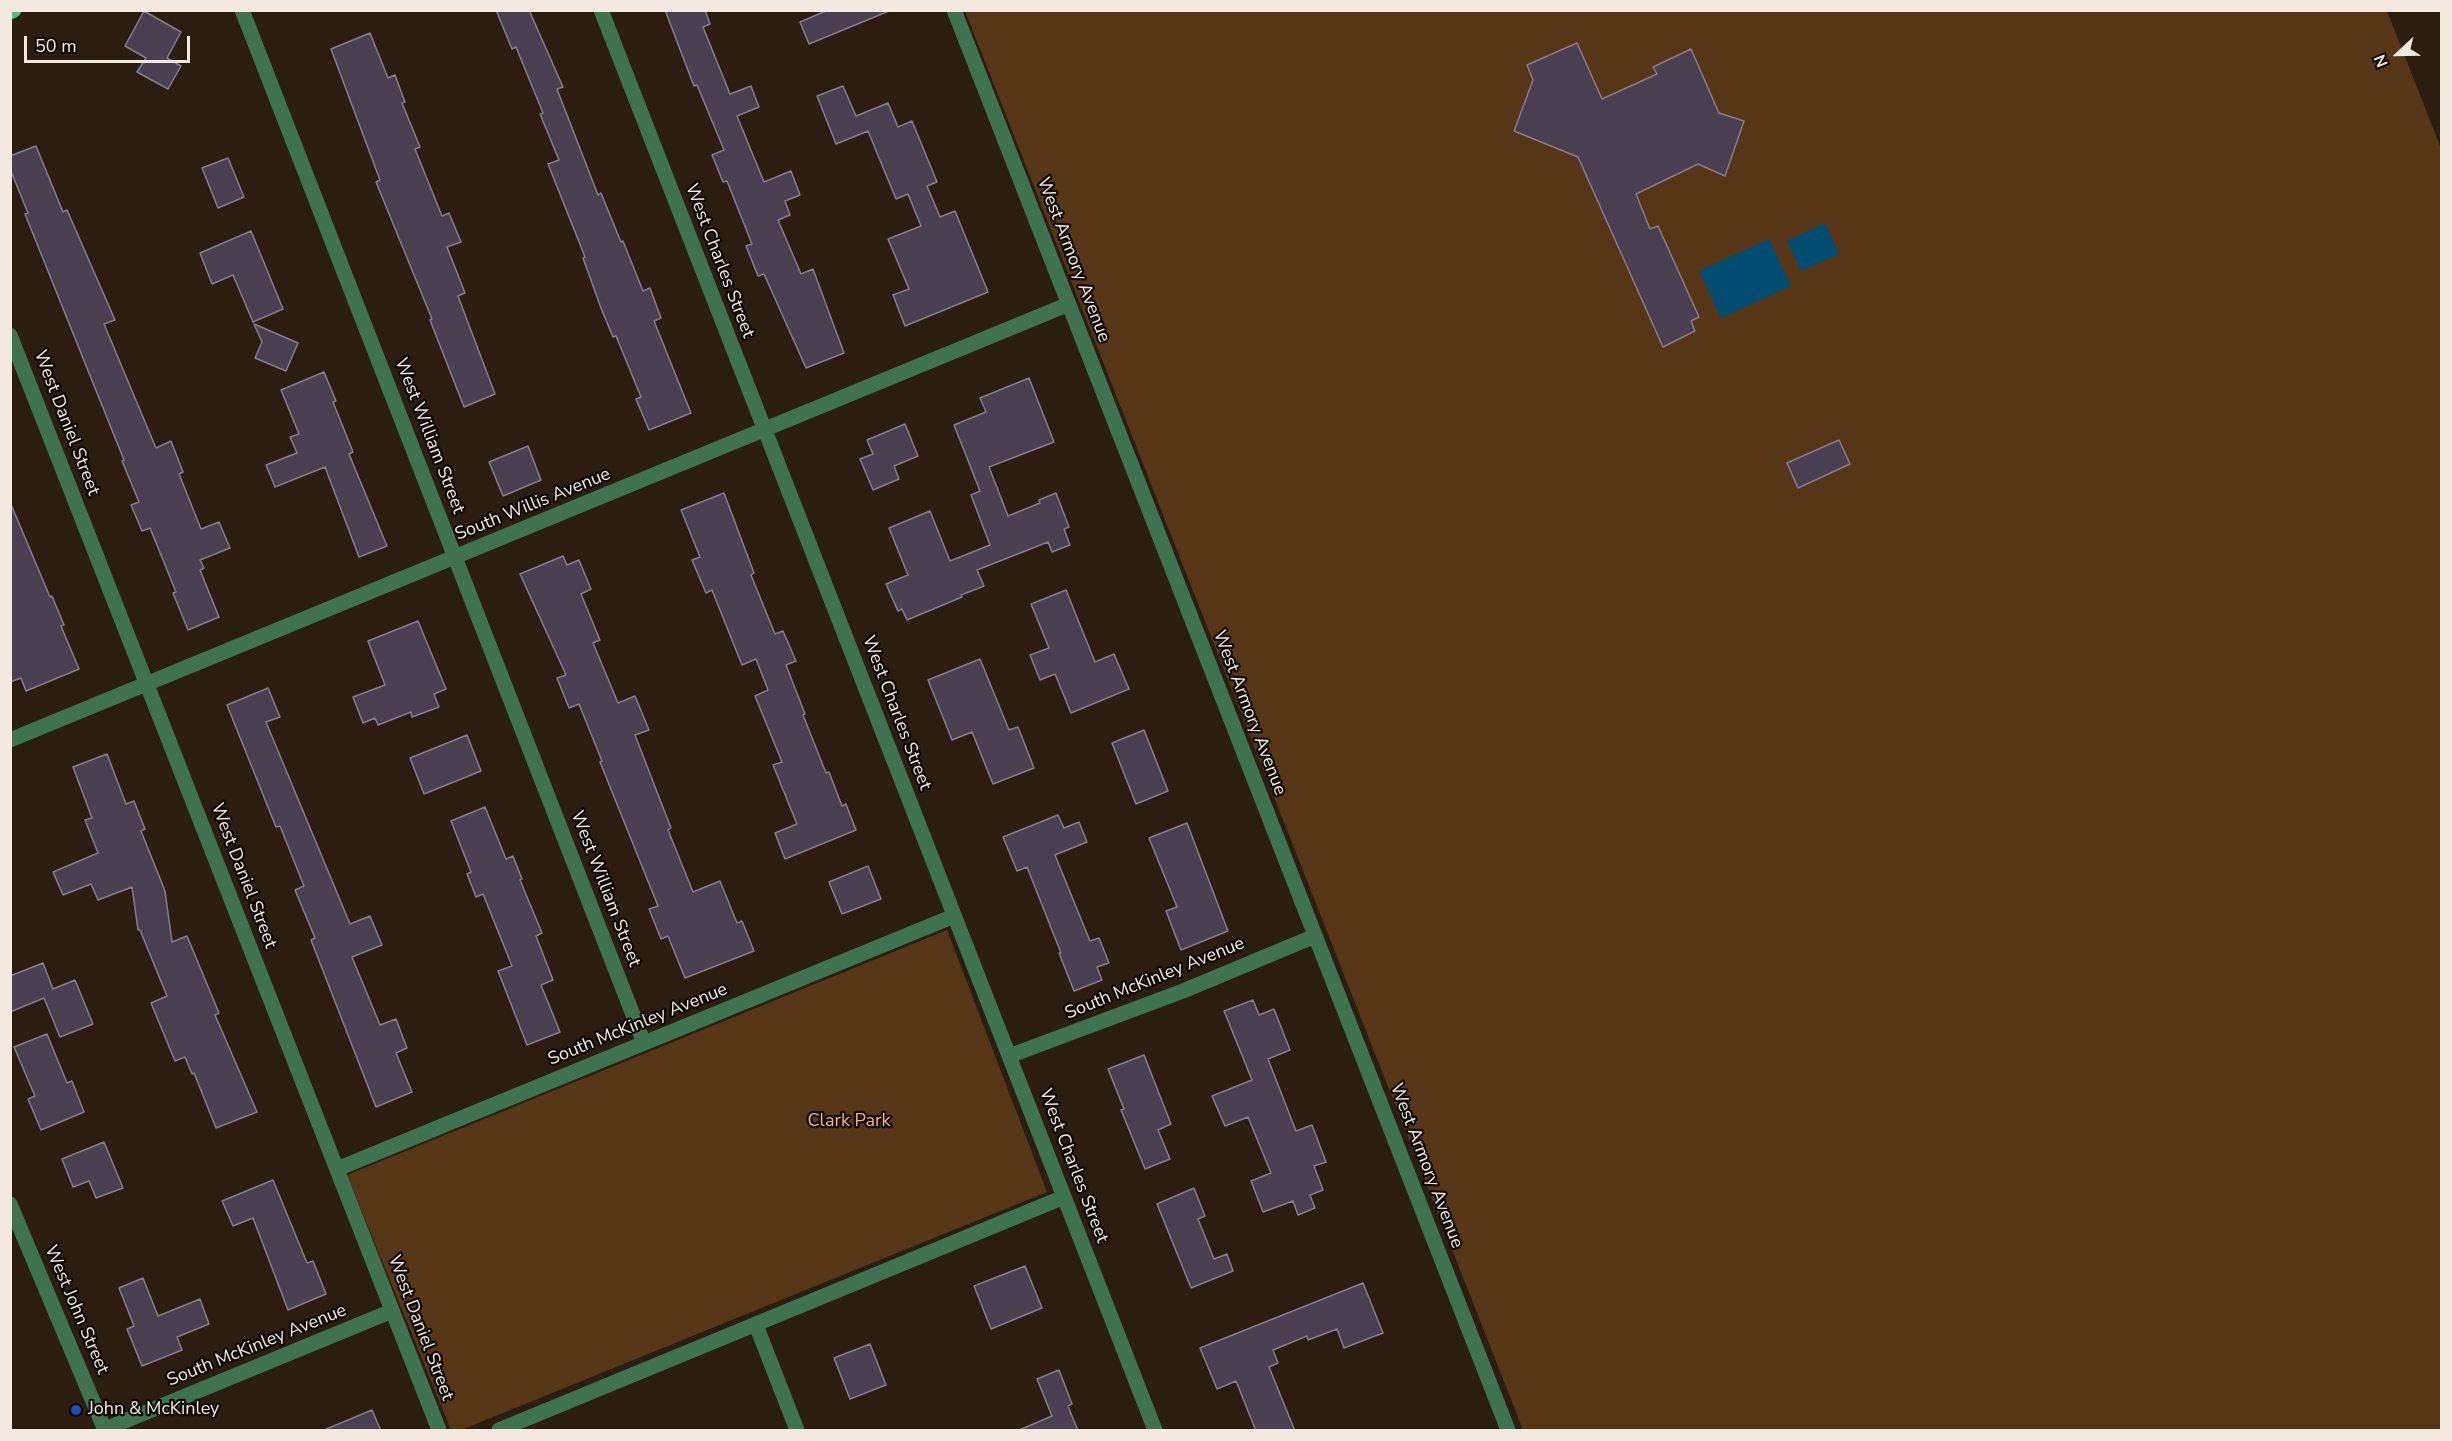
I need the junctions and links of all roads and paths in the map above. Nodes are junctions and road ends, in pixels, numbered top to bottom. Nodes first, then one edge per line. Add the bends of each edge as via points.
1 (242, 10) edge
2 (601, 10) edge
3 (954, 10) edge
4 (1069, 304) junction
5 (10, 335) edge
6 (764, 431) junction
7 (456, 558) junction
8 (147, 684) junction
9 (10, 741) edge
10 (954, 916) junction
11 (1315, 936) junction
12 (644, 1043) junction
13 (1009, 1056) junction
14 (337, 1169) junction
15 (1064, 1197) junction
16 (10, 1204) edge
17 (392, 1311) junction
18 (756, 1325) junction
19 (104, 1430) edge
20 (439, 1431) edge
21 (499, 1431) edge
22 (797, 1431) edge
23 (1155, 1431) edge
24 (1508, 1431) edge

1 - 7 street, West William Street
2 - 6 street, West Charles Street
3 - 4 street, West Armory Avenue
4 - 6 street, South Willis Avenue
4 - 11 street, West Armory Avenue
5 - 8 street, West Daniel Street
6 - 7 street, South Willis Avenue
6 - 10 street, West Charles Street
7 - 8 street, South Willis Avenue
7 - 12 street, West William Street
8 - 9 street, South Willis Avenue
8 - 14 street, West Daniel Street
10 - 12 street, South McKinley Avenue
10 - 13 street, West Charles Street
11 - 13 street, South McKinley Avenue
11 - 24 street, West Armory Avenue
12 - 14 street, South McKinley Avenue
13 - 15 street, West Charles Street
14 - 17 street, West Daniel Street
15 - 18 street
15 - 23 street, West Charles Street
16 - 19 street, West John Street
17 - 19 street, South McKinley Avenue
17 - 20 street, West Daniel Street
18 - 21 street
18 - 22 street

